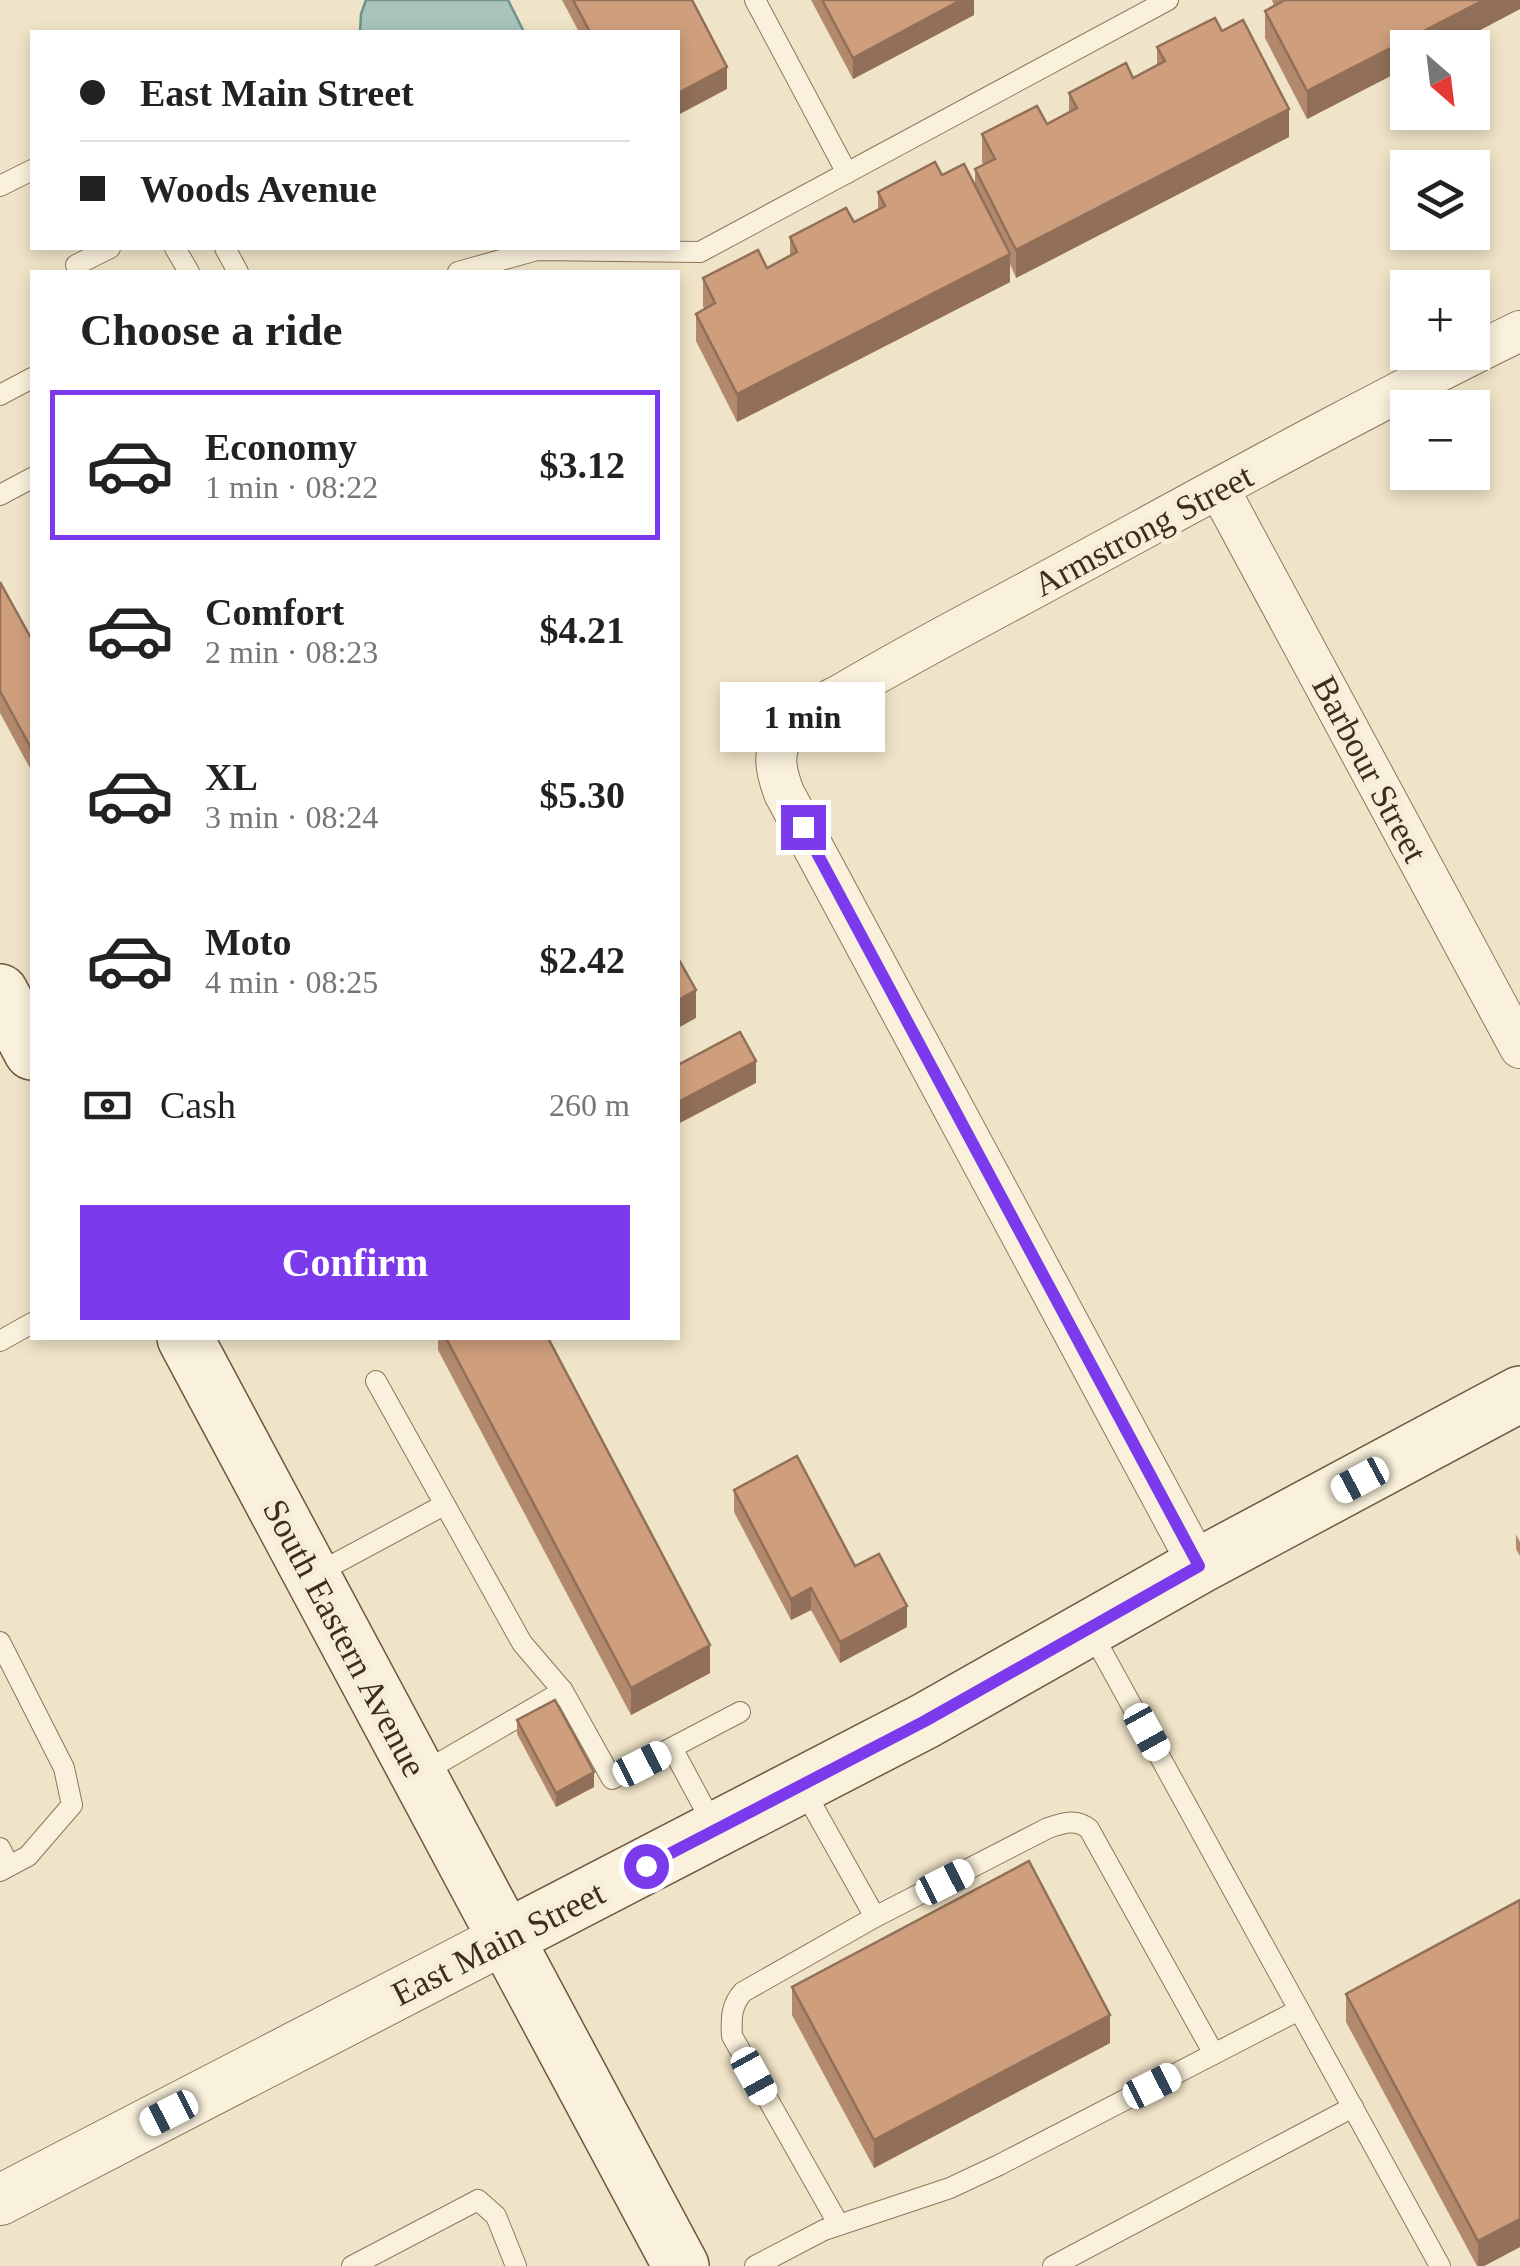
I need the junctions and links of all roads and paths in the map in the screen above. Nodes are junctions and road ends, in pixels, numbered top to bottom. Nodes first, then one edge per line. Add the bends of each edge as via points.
1 (754, 0) edge
2 (1168, 0) edge
3 (30, 171) edge
4 (847, 173) junction
5 (0, 186) edge
6 (106, 250) edge
7 (537, 250) edge
8 (537, 250) edge
9 (76, 265) dead end
10 (465, 270) edge
11 (1520, 331) edge
12 (30, 379) edge
13 (0, 395) edge
14 (30, 479) edge
15 (1220, 489) junction
16 (0, 495) edge
17 (0, 992) edge
18 (30, 1048) edge
19 (1520, 1048) edge
20 (30, 1323) edge
21 (0, 1340) edge
22 (186, 1340) edge
23 (376, 1380) dead end
24 (1520, 1394) edge
25 (444, 1506) junction
26 (1199, 1566) junction
27 (312, 1576) junction
28 (1090, 1628) junction
29 (0, 1642) edge
30 (563, 1692) junction
31 (740, 1712) dead end
32 (672, 1748) junction
33 (418, 1775) junction
34 (801, 1786) junction
35 (716, 1830) junction
36 (3, 1862) edge
37 (876, 1917) junction
38 (506, 1938) junction
39 (1300, 2010) junction
40 (1214, 2054) junction
41 (1353, 2106) junction
42 (0, 2200) edge
43 (839, 2226) junction
44 (352, 2266) edge
45 (516, 2266) edge
46 (681, 2266) edge
47 (755, 2266) edge
48 (1053, 2266) edge
49 (1440, 2266) edge

1 - 4 lane
2 - 4 lane
3 - 5 lane
4 - 8 lane via 700,252
6 - 9 lane
7 - 10 lane
11 - 15 street, Armstrong Street
12 - 13 lane
14 - 16 lane
15 - 19 street, Barbour Street
15 - 26 street, Armstrong Street via 790,726 775,760 784,792
17 - 18 main road
20 - 21 lane
22 - 27 main road, South Eastern Avenue
23 - 25 lane
24 - 26 main road, East Main Street
25 - 27 lane
25 - 30 lane via 522,1644
26 - 28 main road, East Main Street
27 - 33 main road, South Eastern Avenue
28 - 34 main road, East Main Street
28 - 39 lane
29 - 36 lane via 64,1768 72,1805 28,1856
30 - 32 lane via 612,1779
30 - 33 lane
31 - 32 lane
32 - 35 lane
33 - 38 main road, South Eastern Avenue
34 - 35 main road, East Main Street
34 - 37 lane
35 - 38 main road, East Main Street
37 - 40 lane via 1048,1828 1078,1822 1089,1829
37 - 43 lane via 743,1992 731,2022 732,2036
38 - 42 street, East Main Street
38 - 46 main road, South Eastern Avenue
39 - 40 lane
39 - 41 lane
40 - 43 lane via 950,2188
41 - 48 lane
41 - 49 lane
43 - 47 lane
44 - 45 lane via 478,2200 496,2216

